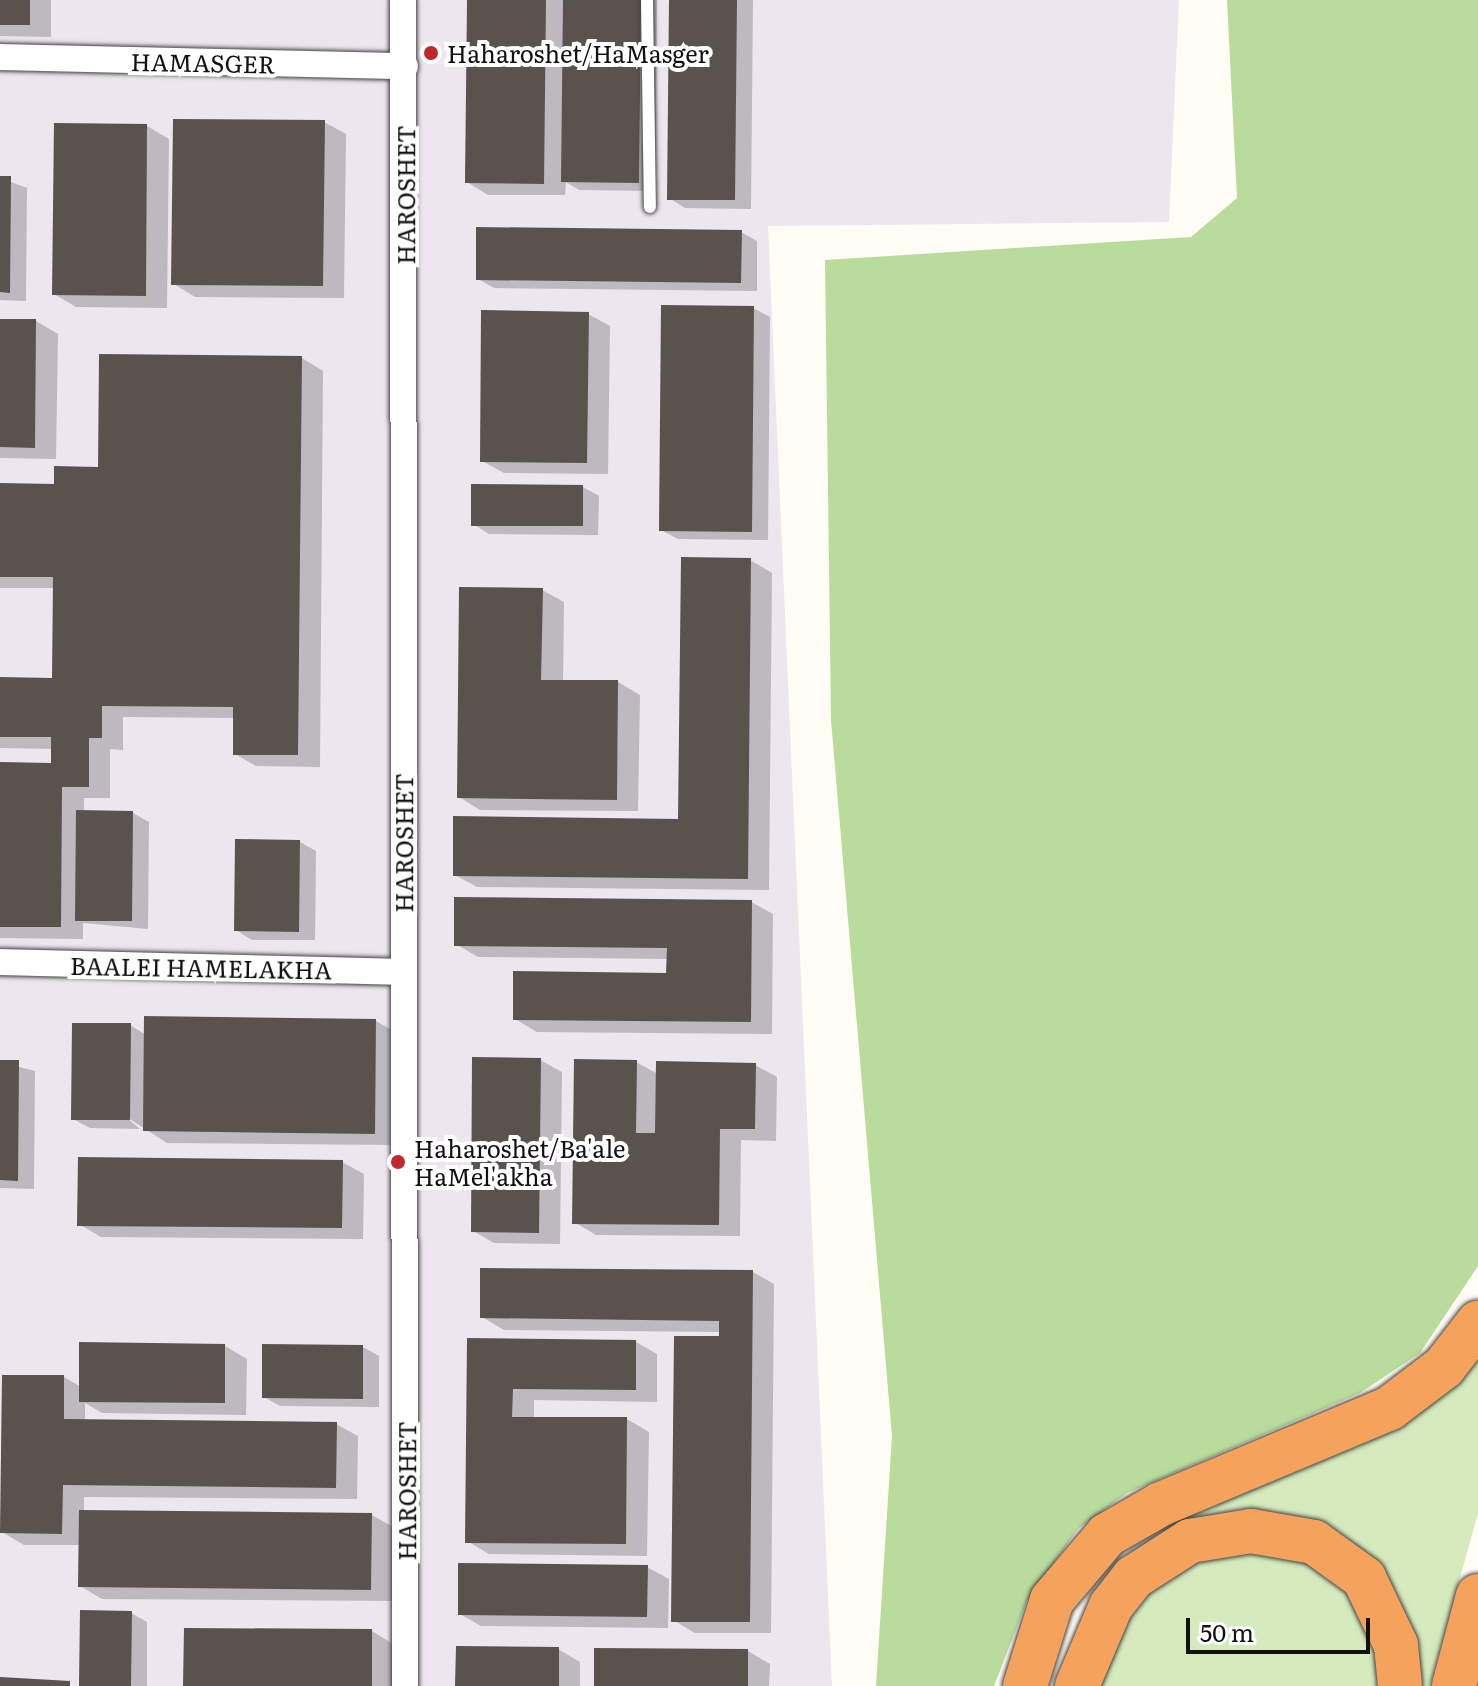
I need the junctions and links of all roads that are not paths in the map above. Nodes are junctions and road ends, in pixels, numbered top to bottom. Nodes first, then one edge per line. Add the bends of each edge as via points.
1 (403, 0) edge
2 (647, 0) edge
3 (0, 57) edge
4 (405, 66) junction
5 (650, 207) dead end
6 (0, 962) edge
7 (403, 972) junction
8 (1478, 1323) edge
9 (1478, 1596) edge
10 (405, 1686) edge
11 (1025, 1686) edge
12 (1077, 1686) edge
13 (1400, 1686) edge
14 (1454, 1686) edge

1 - 4 street, HAROSHET
2 - 5 lane
3 - 4 street, HAMASGER
4 - 7 street, HAROSHET
6 - 7 street, BAALEI HAMELAKHA
7 - 10 street, HAROSHET
8 - 11 highway via 1444,1367 1390,1408 1161,1504 1107,1535 1052,1600
9 - 14 highway
12 - 13 highway via 1111,1606 1134,1577 1190,1541 1251,1531 1314,1542 1364,1578 1396,1645

